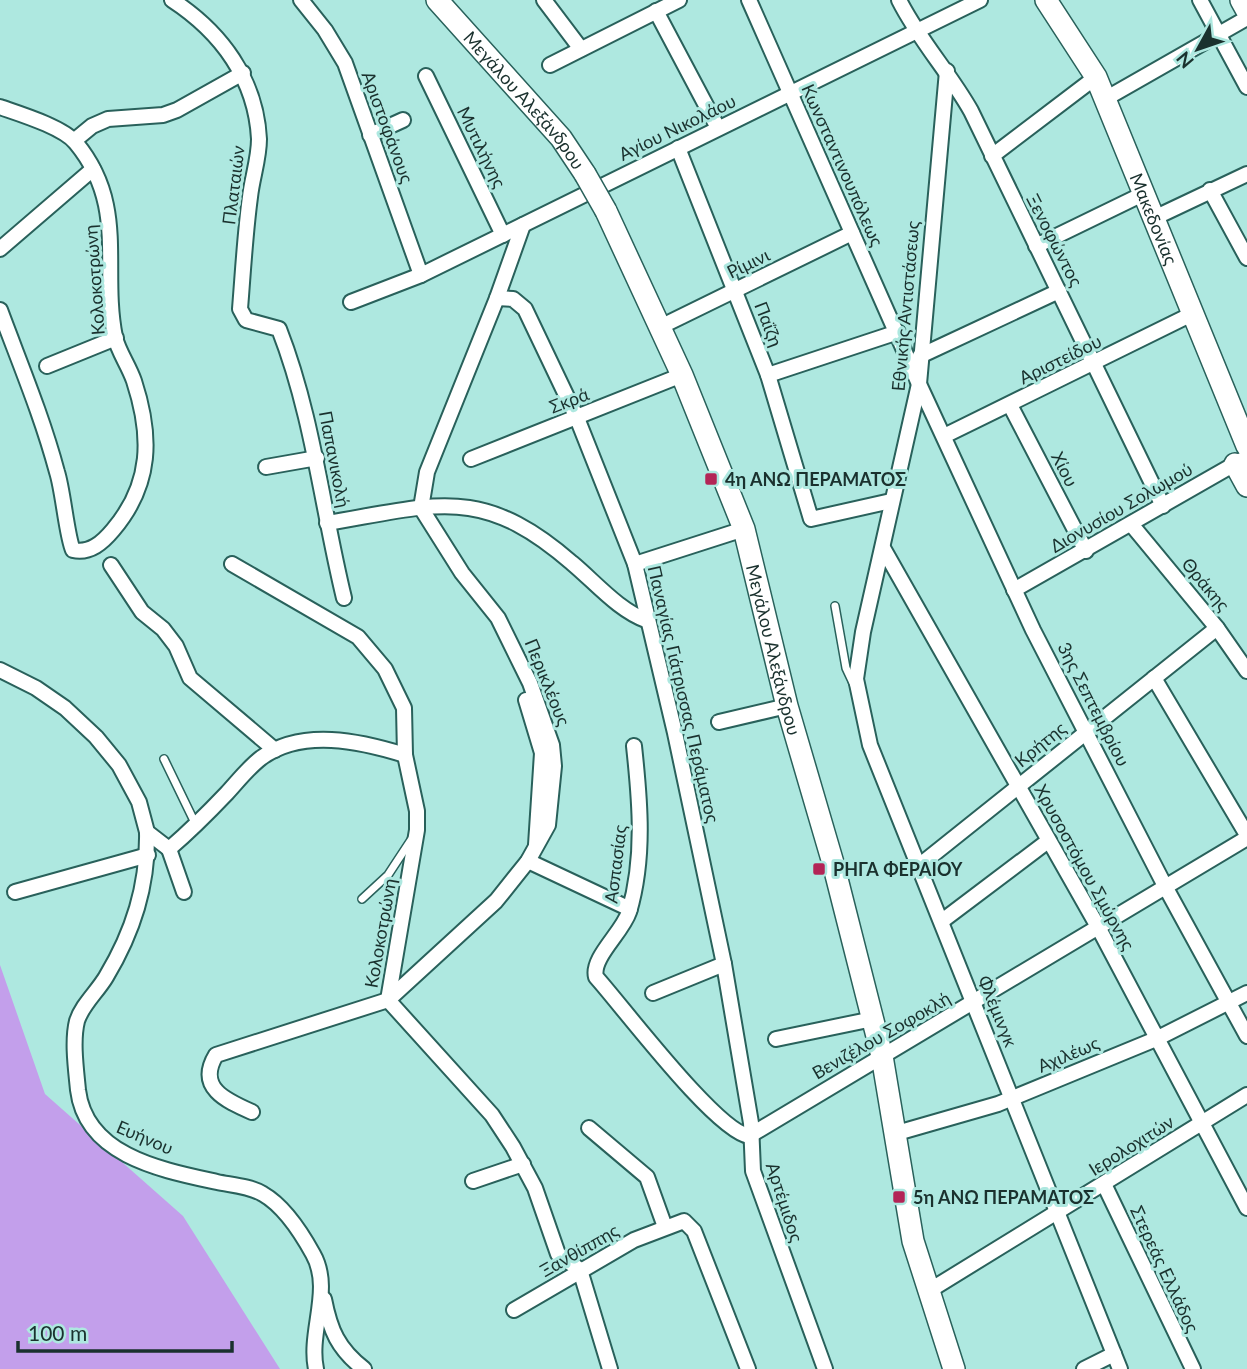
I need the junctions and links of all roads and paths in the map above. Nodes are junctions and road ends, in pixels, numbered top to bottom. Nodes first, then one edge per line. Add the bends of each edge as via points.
1 (172, 0) edge
2 (301, 0) edge
3 (437, 0) edge
4 (544, 0) edge
5 (679, 0) edge
6 (749, 0) edge
7 (898, 0) edge
8 (980, 0) edge
9 (1046, 0) edge
10 (1200, 0) edge
11 (1242, 0) edge
12 (1247, 9) edge
13 (656, 11) junction
14 (1247, 18) edge
15 (915, 32) junction
16 (1218, 34) junction
17 (581, 49) junction
18 (550, 65) dead end
19 (947, 71) junction
20 (243, 73) junction
21 (426, 76) dead end
22 (1096, 77) junction
23 (1247, 87) edge
24 (790, 92) junction
25 (1105, 99) junction
26 (0, 107) edge
27 (403, 120) dead end
28 (718, 128) junction
29 (370, 135) junction
30 (75, 140) junction
31 (678, 148) junction
32 (992, 156) junction
33 (93, 169) junction
34 (1247, 174) edge
35 (1210, 190) junction
36 (1143, 194) junction
37 (1154, 218) junction
38 (523, 225) junction
39 (852, 233) junction
40 (503, 235) junction
41 (1036, 246) junction
42 (0, 249) edge
43 (1247, 258) edge
44 (421, 275) junction
45 (1059, 290) junction
46 (735, 291) junction
47 (497, 298) junction
48 (351, 302) dead end
49 (0, 310) edge
50 (1192, 314) junction
51 (660, 327) junction
52 (279, 329) joint
53 (898, 332) junction
54 (116, 338) junction
55 (920, 356) junction
56 (1095, 364) junction
57 (47, 366) dead end
58 (682, 375) junction
59 (768, 375) junction
60 (919, 384) junction
61 (1010, 405) junction
62 (577, 418) junction
63 (944, 436) junction
64 (1247, 446) edge
65 (317, 458) junction
66 (471, 459) dead end
67 (1241, 461) edge
68 (266, 467) dead end
69 (1247, 486) edge
70 (891, 501) junction
71 (1163, 506) junction
72 (421, 508) junction
73 (327, 523) junction
74 (1131, 524) junction
75 (744, 529) junction
76 (883, 548) junction
77 (1086, 551) junction
78 (232, 564) dead end
79 (635, 564) junction
80 (111, 565) dead end
81 (1014, 590) junction
82 (344, 597) dead end
83 (835, 606) dead end
84 (648, 621) junction
85 (1217, 628) junction
86 (858, 664) joint
87 (0, 670) edge
88 (1247, 671) edge
89 (1154, 678) junction
90 (856, 689) junction
91 (788, 706) junction
92 (719, 722) dead end
93 (1087, 732) junction
94 (634, 746) dead end
95 (275, 750) junction
96 (405, 755) junction
97 (164, 759) dead end
98 (1019, 786) junction
99 (196, 826) junction
100 (417, 830) junction
101 (147, 832) junction
102 (1247, 836) edge
103 (1048, 841) junction
104 (169, 849) junction
105 (148, 855) junction
106 (528, 861) junction
107 (920, 865) junction
108 (1166, 888) junction
109 (15, 892) dead end
110 (184, 892) dead end
111 (362, 899) dead end
112 (630, 909) junction
113 (942, 921) junction
114 (1097, 925) junction
115 (724, 964) junction
116 (653, 993) dead end
117 (1247, 993) edge
118 (388, 1000) junction
119 (1230, 1002) junction
120 (973, 1003) junction
121 (873, 1019) junction
122 (1247, 1036) edge
123 (776, 1039) dead end
124 (1156, 1039) junction
125 (882, 1055) junction
126 (1247, 1096) edge
127 (1012, 1098) junction
128 (252, 1112) dead end
129 (1203, 1123) junction
130 (589, 1128) dead end
131 (897, 1133) junction
132 (749, 1136) junction
133 (523, 1164) junction
134 (472, 1181) dead end
135 (1104, 1184) junction
136 (1247, 1208) edge
137 (1058, 1212) junction
138 (665, 1227) junction
139 (580, 1270) junction
140 (321, 1288) junction
141 (927, 1292) junction
142 (514, 1310) dead end
143 (1114, 1354) junction
144 (950, 1368) edge
145 (316, 1369) edge
146 (364, 1369) edge
147 (610, 1369) edge
148 (748, 1369) edge
149 (825, 1369) edge
150 (1084, 1369) edge
151 (1120, 1369) edge
152 (1193, 1369) edge

1 - 20 street, Πλαταιών via 212,32
2 - 29 street, Αριστοφάνους via 345,63
3 - 51 street, Μεγάλου Αλεξάνδρου, bridge via 561,138 606,211
4 - 17 street
5 - 13 street
6 - 24 street, Κωνσταντινουπόλεως
7 - 15 street, Ξενοφώντος
8 - 15 street, Αγίου Νικολάου
9 - 22 street, Μακεδονίας
10 - 16 street
11 - 12 main road
13 - 17 street
13 - 28 street
14 - 16 street
15 - 19 street, Ξενοφώντος
15 - 24 street, Αγίου Νικολάου
16 - 23 street
16 - 25 street
17 - 18 street
19 - 32 street, Ξενοφώντος
19 - 55 street, Εθνικής Αντιστάσεως
20 - 30 street via 177,110 108,119
20 - 52 street, Πλαταιών via 259,141 240,309 246,320
21 - 40 street, Μυτιλήνης
22 - 25 street, Μακεδονίας
22 - 32 street
24 - 28 street, Αγίου Νικολάου
24 - 39 street, Κωνσταντινουπόλεως
25 - 36 street, Μακεδονίας
26 - 30 street
27 - 29 street
28 - 31 street, Αγίου Νικολάου
29 - 44 street, Αριστοφάνους
30 - 33 street, Κολοκοτρώνη
31 - 38 street, Αγίου Νικολάου
31 - 46 street, Παΐζη
32 - 41 street, Ξενοφώντος
33 - 42 street
33 - 54 street, Κολοκοτρώνη via 110,226
34 - 35 street
35 - 37 street
35 - 43 street
36 - 37 street, Μακεδονίας
36 - 41 street
37 - 50 street, Μακεδονίας
38 - 40 street, Αγίου Νικολάου
38 - 47 street
39 - 46 street, Ρίμινι
39 - 53 street, Κωνσταντινουπόλεως
40 - 44 street, Αγίου Νικολάου
41 - 45 street, Ξενοφώντος
44 - 48 street, Αγίου Νικολάου
45 - 55 street
45 - 56 street, Ξενοφώντος
46 - 51 street, Ρίμινι
46 - 59 street, Παΐζη
47 - 62 street, Παναγίας Γιάτρισσας Περάματος via 513,299 525,309
47 - 72 street via 427,472
49 - 54 street, Κολοκοτρώνη via 38,405 62,490 69,542 80,552 109,536 144,478 140,404
50 - 56 street, Αριστείδου
50 - 64 street, Μακεδονίας
51 - 58 street, Μεγάλου Αλεξάνδρου
52 - 65 street, Παπανικολή via 295,369
53 - 59 street
53 - 60 street, Κωνσταντινουπόλεως
54 - 57 street
55 - 60 street, Εθνικής Αντιστάσεως
56 - 61 street, Αριστείδου
56 - 71 street, Ξενοφώντος
58 - 62 street, Σκρά
58 - 75 street, Μεγάλου Αλεξάνδρου
59 - 70 street, Παΐζη via 811,519
60 - 63 street, 3ης Σεπτεμβρίου
60 - 70 street, Εθνικής Αντιστάσεως
61 - 63 street, Αριστείδου
61 - 77 street, Χίου
62 - 66 street, Σκρά
62 - 79 street, Παναγίας Γιάτρισσας Περάματος
63 - 81 street, 3ης Σεπτεμβρίου
65 - 68 street
65 - 73 street, Παπανικολή
67 - 69 street
67 - 71 street, Διονυσίου Σολωμού
70 - 76 street, Εθνικής Αντιστάσεως
71 - 74 street, Διονυσίου Σολωμού
72 - 73 street
72 - 84 street via 457,504 496,513 533,531 625,608
72 - 106 street, Περικλέους via 498,618 530,683 552,745 550,813
73 - 82 street, Παπανικολή
74 - 77 street, Διονυσίου Σολωμού
74 - 85 street, Θράκης
75 - 79 street
75 - 91 street, Μεγάλου Αλεξάνδρου
76 - 86 street, Εθνικής Αντιστάσεως
76 - 98 street, Χρυσοστόμου Σμύρνης
77 - 81 street, Διονυσίου Σολωμού
78 - 96 street, Κολοκοτρώνη via 358,637 372,650 404,708
79 - 84 street, Παναγίας Γιάτρισσας Περάματος
80 - 95 street via 142,612 176,646 190,678
81 - 93 street, 3ης Σεπτεμβρίου
83 - 90 lane via 846,668
84 - 115 street, Παναγίας Γιάτρισσας Περάματος
85 - 88 street, Θράκης
85 - 89 street, Κρήτης
86 - 90 street, Φλέμινγκ
87 - 101 street, Ευήνου via 65,708 96,737 119,765 139,802
89 - 93 street, Κρήτης
89 - 102 street
90 - 107 street, Φλέμινγκ via 870,744
91 - 92 street
91 - 121 street, Μεγάλου Αλεξάνδρου
93 - 98 street, Κρήτης
93 - 108 street, 3ης Σεπτεμβρίου
94 - 112 street, Ασπασίας via 641,806
95 - 96 street via 347,740
95 - 99 street via 245,773
96 - 100 street, Κολοκοτρώνη via 415,793
97 - 99 lane
98 - 103 street, Χρυσοστόμου Σμύρνης
98 - 107 street, Κρήτης
99 - 104 street
100 - 111 lane via 388,875
100 - 118 street, Κολοκοτρώνη
101 - 104 street
101 - 105 street, Ευήνου
102 - 108 street, Βενιζέλου Σοφοκλή
103 - 113 street
103 - 114 street, Χρυσοστόμου Σμύρνης
104 - 110 street
105 - 109 street
105 - 140 street, Ευήνου via 127,940 77,1021 78,1091 88,1124 98,1137 137,1158 262,1193 296,1227 315,1257
106 - 112 street
106 - 118 street, Περικλέους via 496,901
107 - 113 street, Φλέμινγκ
108 - 114 street, Βενιζέλου Σοφοκλή
108 - 119 street, 3ης Σεπτεμβρίου
112 - 132 street, Ασπασίας via 623,928 596,963 596,977 724,1121
113 - 120 street, Φλέμινγκ
114 - 120 street, Βενιζέλου Σοφοκλή
114 - 124 street, Χρυσοστόμου Σμύρνης
115 - 116 street
115 - 132 street, Παναγίας Γιάτρισσας Περάματος via 740,1046
117 - 119 street, Αχιλέως
118 - 128 street, Περικλέους via 216,1055 210,1077 216,1092
118 - 133 street, Κολοκοτρώνη via 492,1115
119 - 122 street, 3ης Σεπτεμβρίου
119 - 124 street, Αχιλέως
120 - 125 street, Βενιζέλου Σοφοκλή
120 - 127 street, Φλέμινγκ
121 - 123 street
121 - 125 street, Μεγάλου Αλεξάνδρου
124 - 127 street, Αχιλέως
124 - 129 street, Χρυσοστόμου Σμύρνης
125 - 131 street, Μεγάλου Αλεξάνδρου
125 - 132 street, Βενιζέλου Σοφοκλή
126 - 129 street, Ιερολοχιτών
127 - 131 street, Αχιλέως
127 - 137 street, Φλέμινγκ
129 - 135 street, Ιερολοχιτών
129 - 136 street, Χρυσοστόμου Σμύρνης
130 - 138 street via 647,1177
131 - 141 street, Μεγάλου Αλεξάνδρου via 913,1241
132 - 149 street, Αρτέμιδος via 761,1197
133 - 134 street
133 - 139 street, Κολοκοτρώνη via 558,1254
135 - 137 street, Ιερολοχιτών
135 - 152 street, Στερεάς Ελλάδος
137 - 141 street, Ιερολοχιτών
137 - 143 street, Φλέμινγκ
138 - 139 street, Ξανθίππης
138 - 148 street, Ξανθίππης via 677,1221 694,1231
139 - 142 street, Ξανθίππης
139 - 147 street, Κολοκοτρώνη
140 - 145 street, Ευήνου
140 - 146 street via 337,1344
141 - 144 street, Μεγάλου Αλεξάνδρου
143 - 150 street
143 - 151 street, Φλέμινγκ

